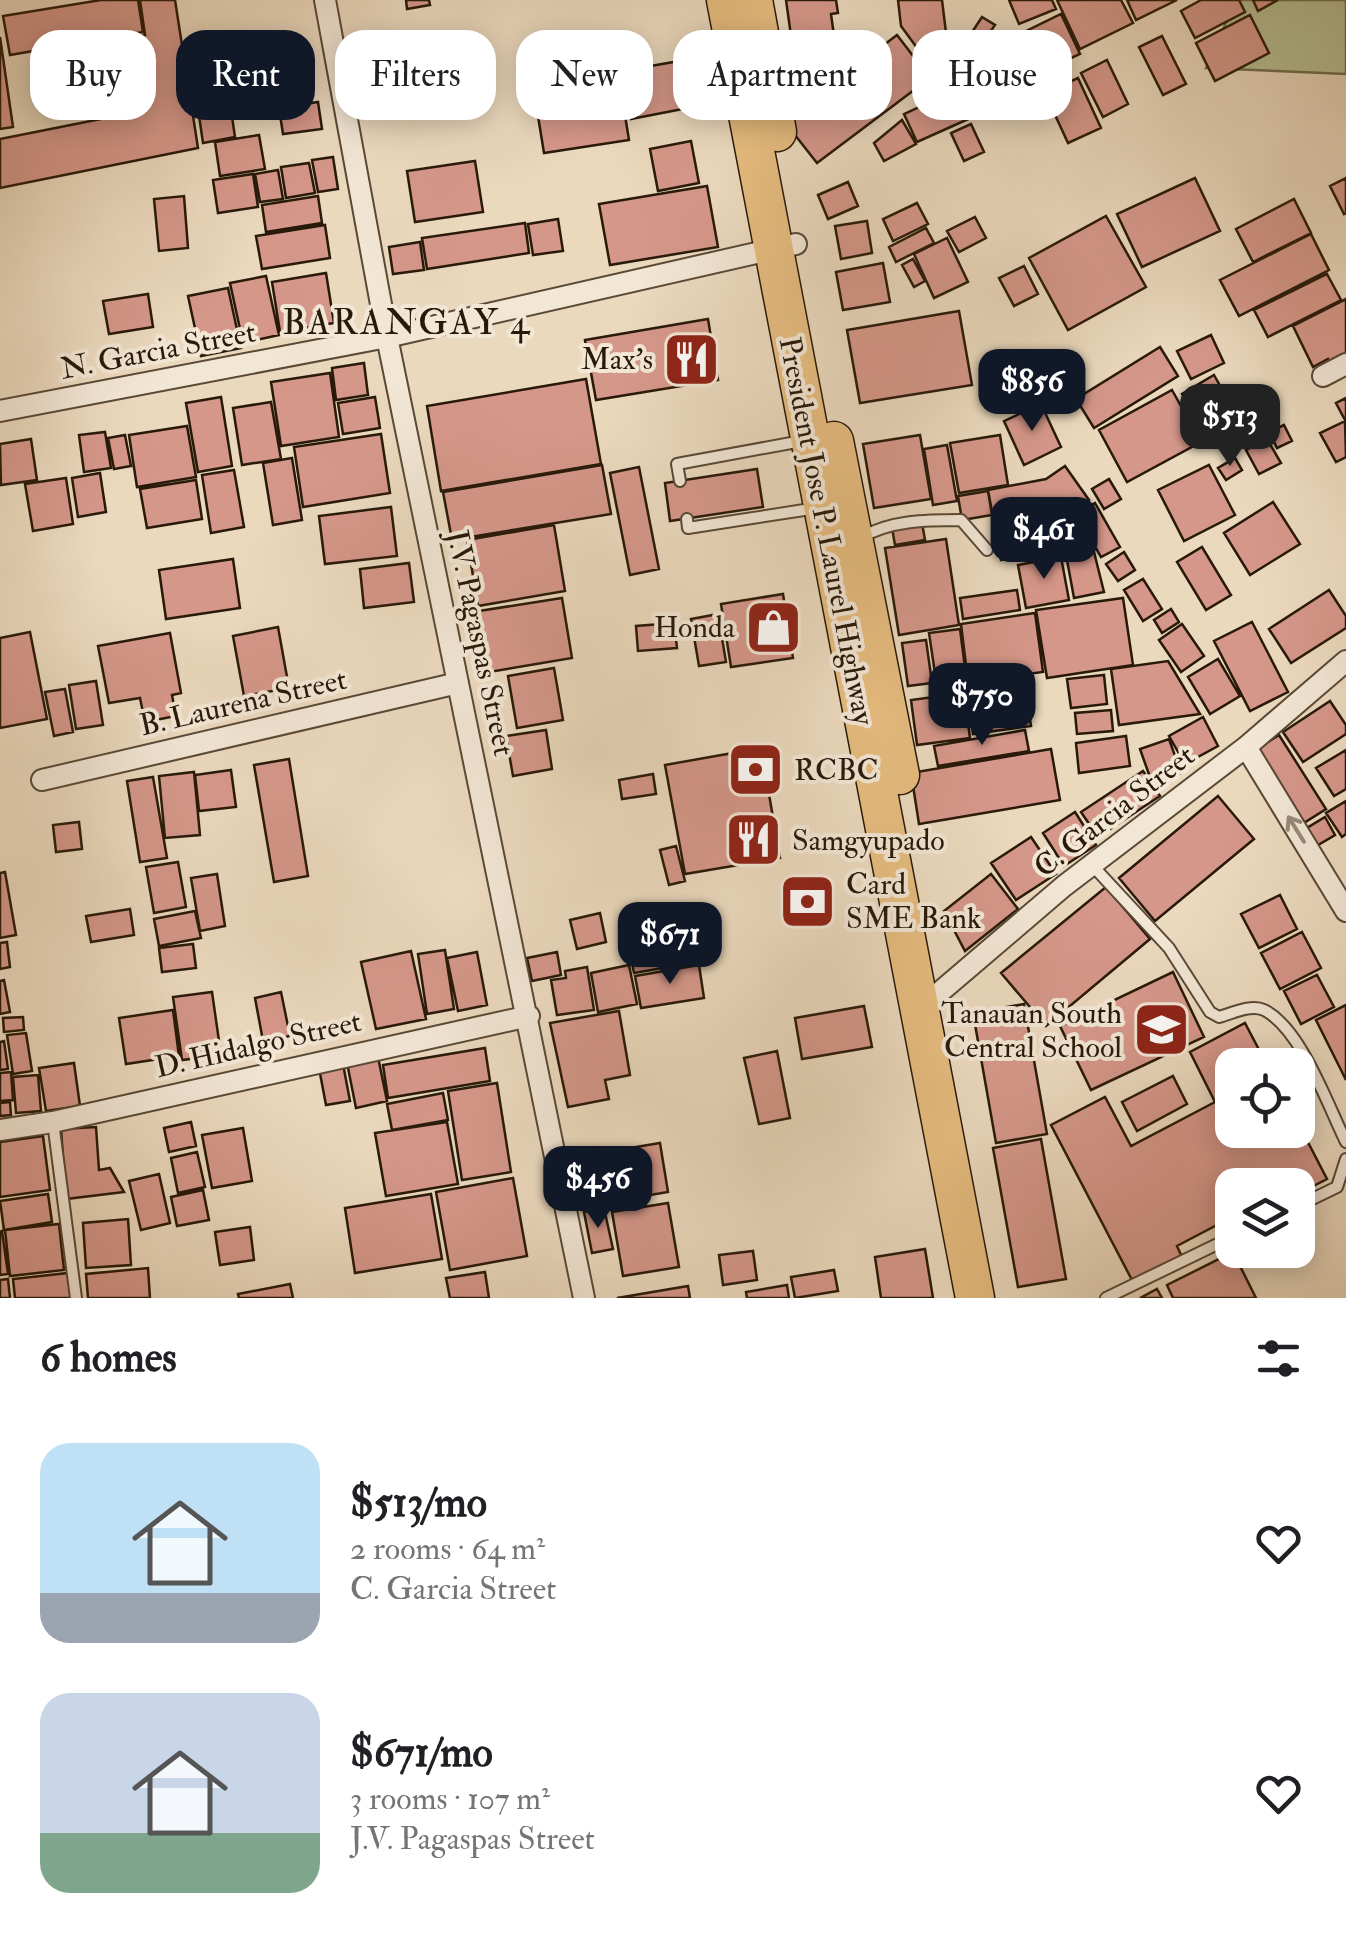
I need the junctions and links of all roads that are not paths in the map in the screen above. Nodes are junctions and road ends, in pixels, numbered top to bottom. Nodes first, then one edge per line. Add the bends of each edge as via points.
1 (325, 0) edge
2 (726, 0) edge
3 (754, 0) edge
4 (784, 247) junction
5 (386, 337) junction
6 (1346, 364) edge
7 (1323, 376) dead end
8 (0, 410) edge
9 (821, 438) junction
10 (680, 481) dead end
11 (834, 504) junction
12 (686, 518) dead end
13 (854, 542) junction
14 (988, 550) dead end
15 (1346, 661) edge
16 (458, 683) junction
17 (1246, 747) junction
18 (42, 780) dead end
19 (1092, 864) junction
20 (1346, 911) edge
21 (930, 1002) junction
22 (529, 1016) junction
23 (53, 1122) junction
24 (0, 1130) edge
25 (1346, 1142) edge
26 (1346, 1159) edge
27 (1315, 1197) edge
28 (1215, 1245) edge
29 (76, 1298) edge
30 (584, 1298) edge
31 (975, 1298) edge
32 (998, 1298) edge
33 (1106, 1298) edge

1 - 5 street, J.V. Pagaspas Street
2 - 4 highway, President Jose P. Laurel Highway
3 - 4 highway, President Jose P. Laurel Highway
4 - 5 street, N. Garcia Street
4 - 9 highway, President Jose P. Laurel Highway
5 - 8 street, N. Garcia Street
5 - 16 street, J.V. Pagaspas Street
6 - 7 street
9 - 10 lane via 677,464
9 - 11 highway, President Jose P. Laurel Highway
11 - 12 lane via 688,528
11 - 13 highway, President Jose P. Laurel Highway
11 - 21 highway, President Jose P. Laurel Highway
13 - 14 lane via 875,530 924,520 962,520
13 - 21 highway, President Jose P. Laurel Highway
15 - 17 street, C. Garcia Street
16 - 18 street, B. Laurena Street
16 - 22 street, J.V. Pagaspas Street
17 - 19 street, C. Garcia Street
20 -> 17 street
19 - 21 street, C. Garcia Street
19 - 25 lane via 1169,948 1210,1012 1220,1017 1262,1009 1289,1029
21 - 31 highway, President Jose P. Laurel Highway
21 - 32 highway, President Jose P. Laurel Highway
22 - 23 street, D. Hidalgo Street
22 - 30 street, J.V. Pagaspas Street
23 - 24 street, D. Hidalgo Street
23 - 29 lane
26 - 27 lane via 1337,1186
28 - 33 lane

